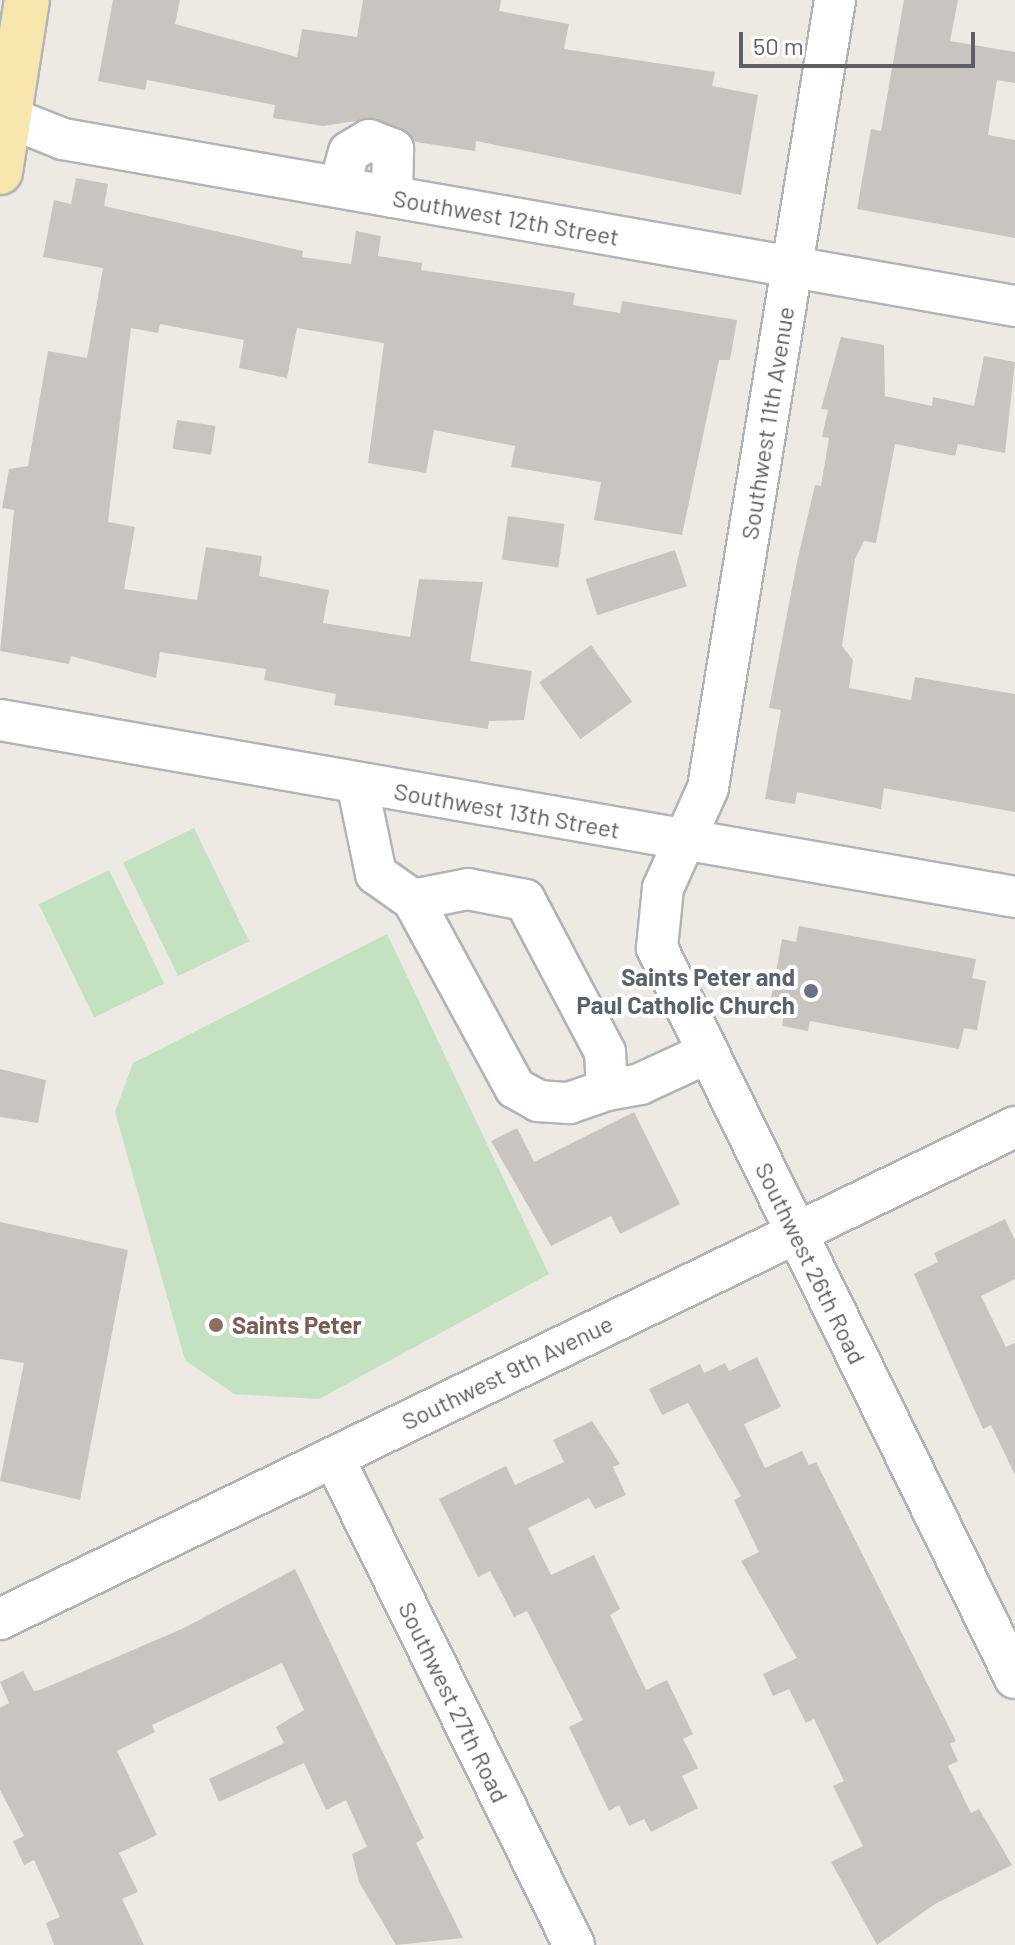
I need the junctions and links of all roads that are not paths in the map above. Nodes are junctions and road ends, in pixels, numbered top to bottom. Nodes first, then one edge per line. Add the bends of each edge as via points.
1 (27, 0) edge
2 (835, 0) edge
3 (4, 116) edge
4 (0, 172) edge
5 (792, 268) junction
6 (1015, 306) edge
7 (0, 720) edge
8 (357, 783) junction
9 (687, 843) junction
10 (1015, 897) edge
11 (413, 900) junction
12 (705, 1054) junction
13 (607, 1090) junction
14 (1015, 1127) edge
15 (796, 1232) junction
16 (334, 1458) junction
17 (0, 1619) edge
18 (1015, 1678) edge
19 (574, 1945) edge

1 - 3 main road
2 - 5 street, Southwest 11th Avenue
3 - 4 main road
3 - 5 street, Southwest 12th Street via 63,139
5 - 6 street, Southwest 12th Street
5 - 9 street, Southwest 11th Avenue via 708,788
7 - 8 street, Southwest 13th Street
8 - 9 street, Southwest 13th Street
8 - 11 street via 376,874
9 - 10 street, Southwest 13th Street
9 - 12 street, Southwest 26th Road via 663,888 657,939
11 - 13 street via 515,1088 538,1101 569,1103
11 - 13 street via 468,889 525,900 605,1052
12 - 13 street via 640,1084
12 - 15 street, Southwest 26th Road
14 - 15 street, Southwest 9th Avenue
15 - 16 street, Southwest 9th Avenue
15 - 18 street, Southwest 26th Road
16 - 17 street, Southwest 9th Avenue
16 - 19 street, Southwest 27th Road

